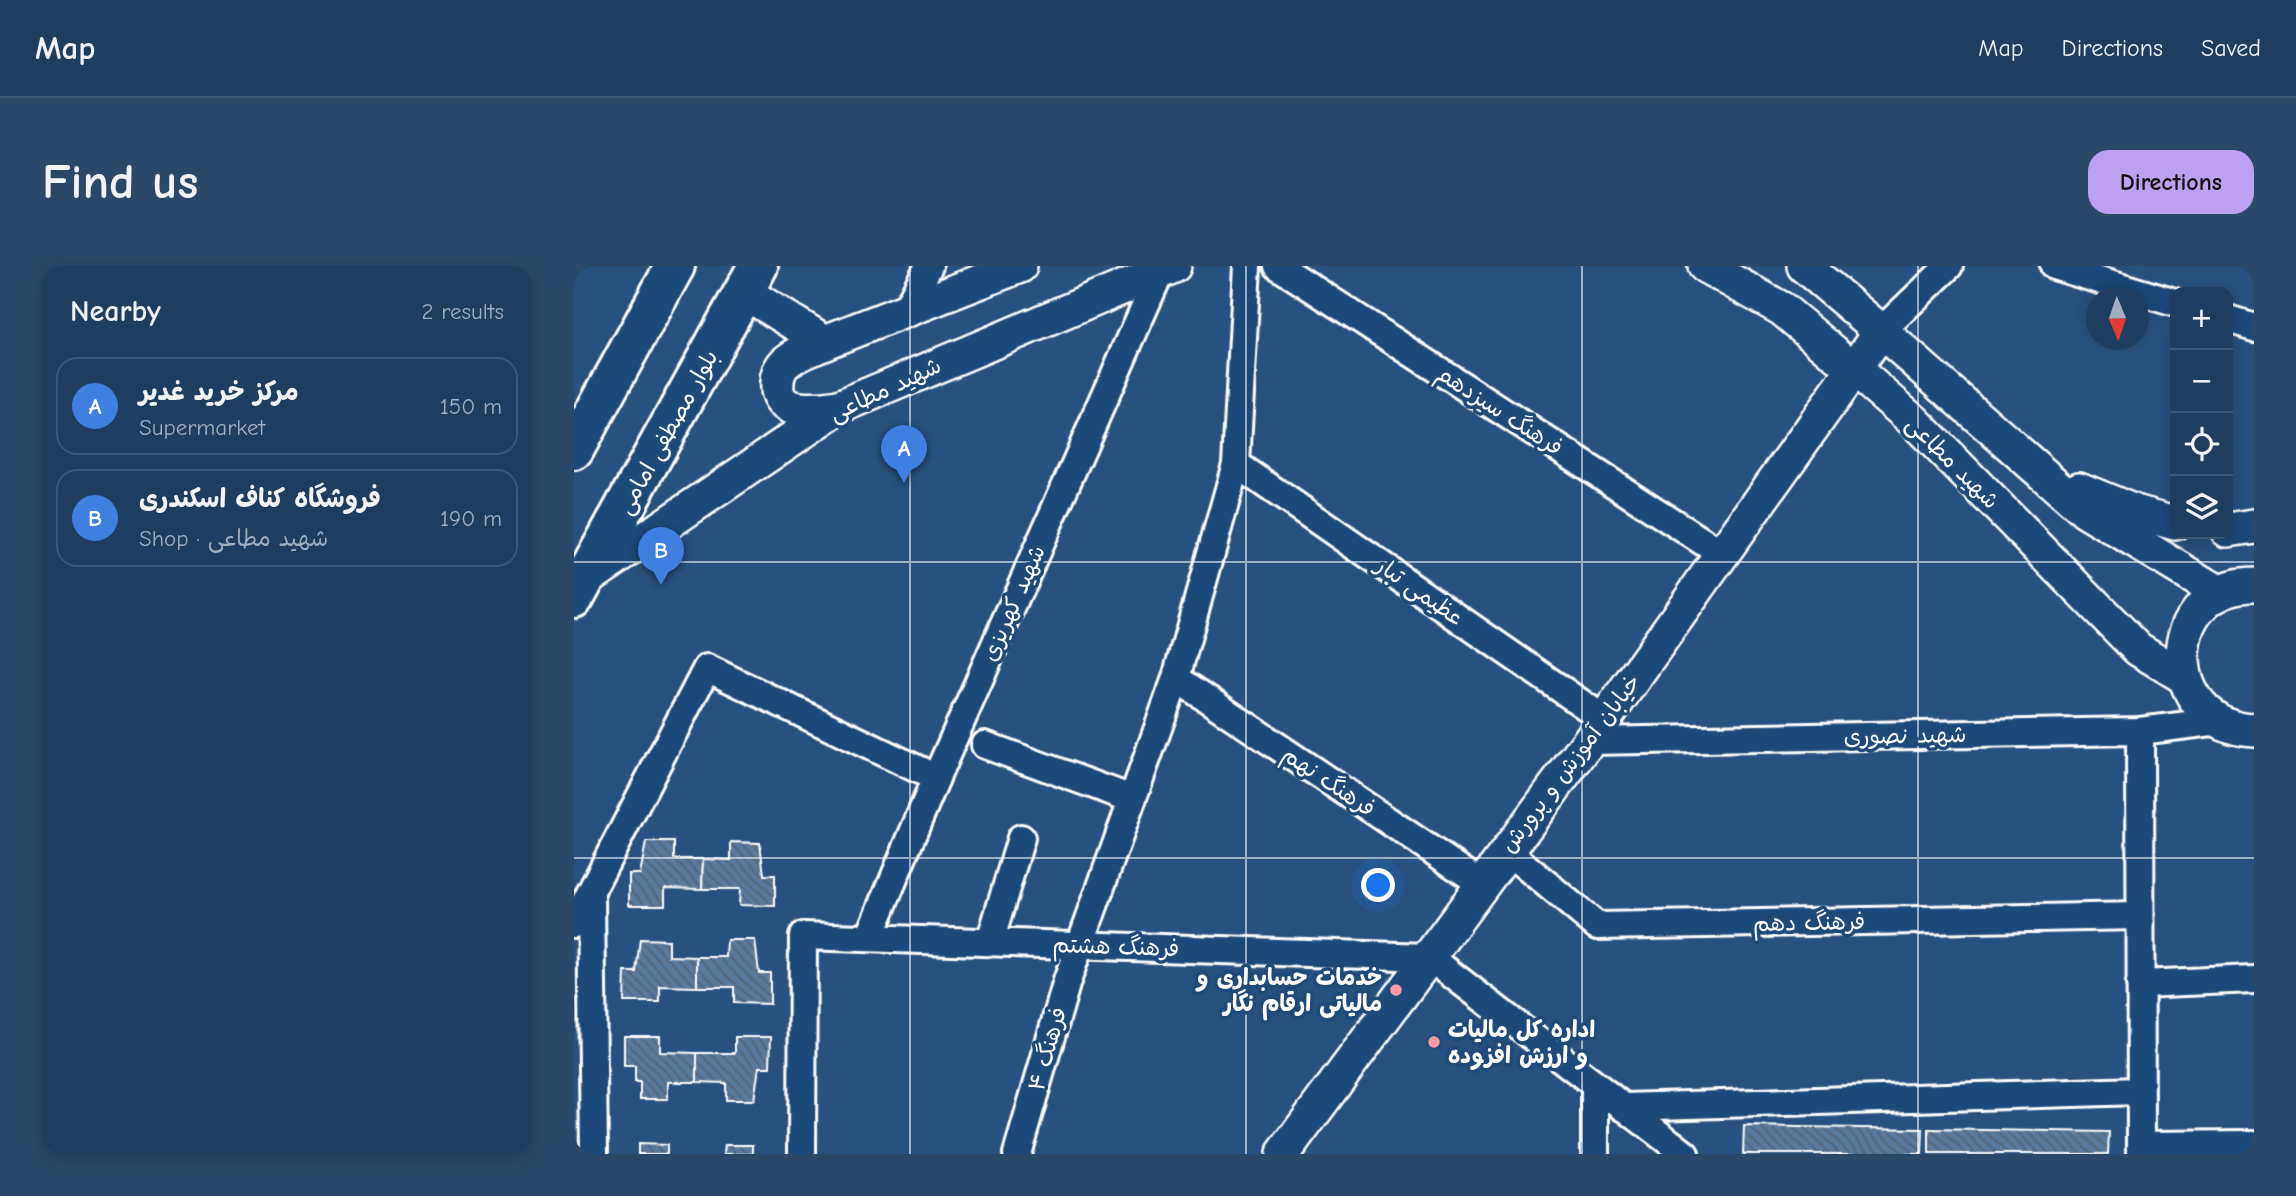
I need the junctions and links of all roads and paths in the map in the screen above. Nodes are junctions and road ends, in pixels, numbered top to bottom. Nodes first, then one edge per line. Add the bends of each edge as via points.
1 (929, 266) edge
2 (1020, 266) edge
3 (1247, 266) edge
4 (1278, 266) edge
5 (1705, 266) edge
6 (1804, 266) edge
7 (1948, 266) edge
8 (2054, 266) edge
9 (1167, 267) edge
10 (667, 269) edge
11 (751, 279) edge
12 (2170, 301) edge
13 (906, 309) junction
14 (2233, 321) edge
15 (2254, 327) edge
16 (1881, 331) junction
17 (825, 342) junction
18 (1854, 369) junction
19 (839, 407) junction
20 (574, 450) edge
21 (1236, 464) junction
22 (2032, 465) junction
23 (2170, 521) edge
24 (2254, 526) edge
25 (2233, 529) edge
26 (1722, 554) junction
27 (2243, 584) edge
28 (579, 588) edge
29 (2184, 677) junction
30 (1176, 678) junction
31 (1597, 730) junction
32 (2140, 731) junction
33 (2243, 731) edge
34 (985, 745) dead end
35 (936, 778) junction
36 (1132, 799) junction
37 (1021, 838) dead end
38 (1506, 850) junction
39 (1482, 884) junction
40 (591, 892) junction
41 (2140, 916) junction
42 (574, 924) edge
43 (869, 938) junction
44 (990, 942) junction
45 (1079, 945) junction
46 (1429, 957) junction
47 (2254, 979) edge
48 (2140, 984) junction
49 (1595, 1085) junction
50 (2140, 1091) junction
51 (1623, 1107) junction
52 (2254, 1144) edge
53 (2141, 1149) edge
54 (594, 1154) edge
55 (802, 1154) edge
56 (1017, 1154) edge
57 (1283, 1154) edge
58 (1595, 1154) edge
59 (1685, 1154) edge

1 - 13 street
2 - 13 street
3 - 21 street, فرهنگ ۴
4 - 26 street, فرهنگ سیزدهم
5 - 18 street, شهید مطاعی via 1782,309
6 - 16 street, شهید مطاعی
7 - 16 street
8 - 12 street
9 - 19 street, شهید مطاعی
9 - 35 street, شهید کهریزی
10 - 20 main road
11 - 17 street
11 - 28 main road, بلوار مصطفی امامی
13 - 17 street
14 - 15 street
16 - 18 street, خیابان آموزش و پرورش
16 - 22 street, شهید مطاعی
17 - 19 street via 786,361 777,394 783,402 803,410
18 - 26 street, خیابان آموزش و پرورش
18 - 29 street, شهید مطاعی via 1914,421 2138,649
19 - 28 street, شهید مطاعی
21 - 30 street, فرهنگ ۴
21 - 31 street, عظیمی تبار
22 - 23 street via 2104,501
22 - 27 street, شهید مطاعی via 2085,511
24 - 25 street
26 - 31 street, خیابان آموزش و پرورش
27 - 29 street via 2200,608 2187,629
29 - 33 street via 2204,710
30 - 36 street, فرهنگ ۴
30 - 39 street, فرهنگ نهم
31 - 32 street, شهید نصوری
31 - 38 street, خیابان آموزش و پرورش
32 - 33 street, شهید نصوری
32 - 41 street
34 - 36 street
35 - 40 street via 707,668
35 - 43 street, شهید کهریزی
36 - 45 street, فرهنگ ۴
37 - 44 street
38 - 39 street, خیابان آموزش و پرورش
38 - 41 street, فرهنگ دهم via 1597,926
39 - 46 street, خیابان آموزش و پرورش
40 - 42 street
40 - 54 street
41 - 48 street
43 - 44 street, فرهنگ هشتم
43 - 55 street, فرهنگ هشتم via 803,936
44 - 45 street, فرهنگ هشتم
45 - 46 street, فرهنگ هشتم
45 - 56 street, فرهنگ ۴
46 - 49 street
46 - 57 street, خیابان آموزش و پرورش
47 - 48 street
48 - 50 street
49 - 51 street
49 - 58 street
50 - 51 street
50 - 53 street
51 - 59 street
52 - 53 street

